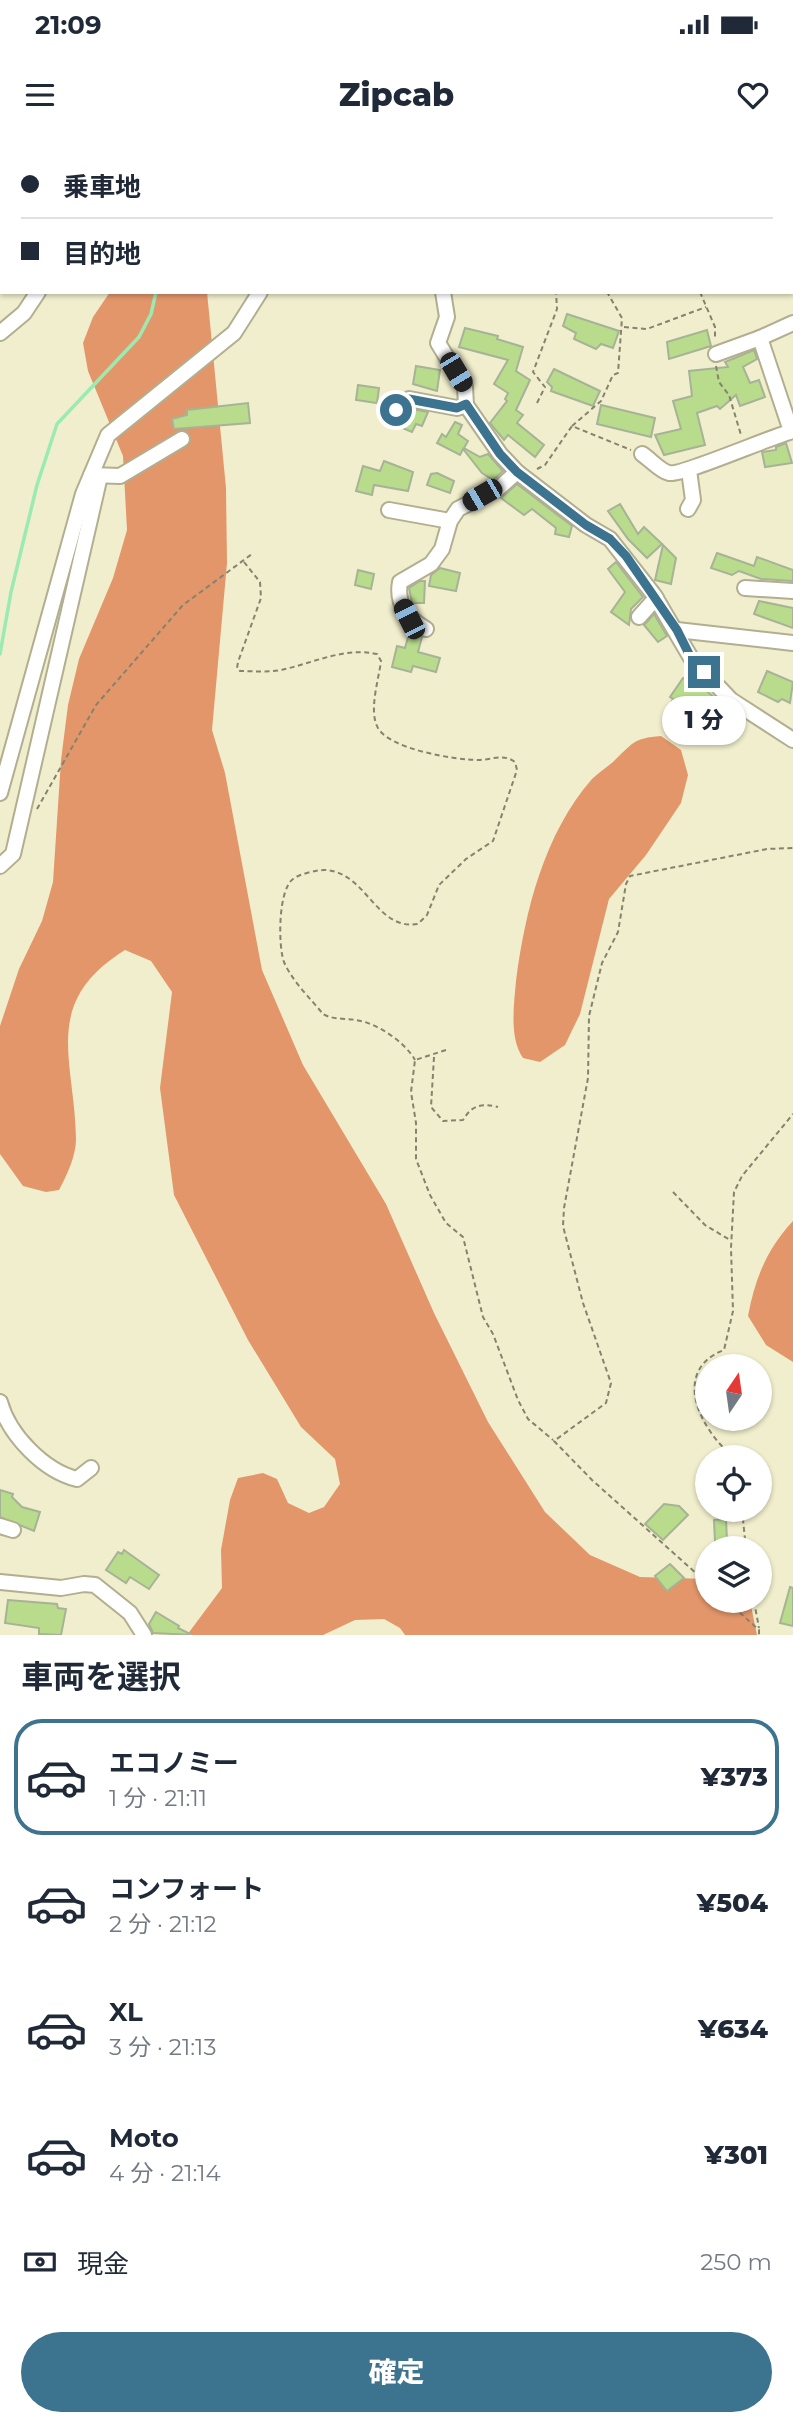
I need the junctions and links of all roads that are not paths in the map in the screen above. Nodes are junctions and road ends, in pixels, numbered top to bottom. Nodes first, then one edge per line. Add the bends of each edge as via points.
1 (37, 294) edge
2 (259, 294) edge
3 (443, 294) edge
4 (793, 323) edge
5 (0, 333) edge
6 (760, 338) junction
7 (716, 354) road end
8 (466, 404) junction
9 (396, 410) dead end
10 (792, 431) edge
11 (182, 439) dead end
12 (642, 454) road end
13 (689, 470) junction
14 (95, 475) junction
15 (521, 475) junction
16 (688, 509) dead end
17 (388, 510) dead end
18 (450, 521) junction
19 (745, 588) dead end
20 (793, 591) edge
21 (656, 597) junction
22 (639, 617) dead end
23 (426, 629) dead end
24 (677, 630) junction
25 (793, 643) edge
26 (793, 740) edge
27 (0, 793) edge
28 (0, 866) edge
29 (0, 1402) edge
30 (91, 1468) dead end
31 (0, 1582) edge
32 (145, 1635) edge

1 - 5 street via 24,313
2 - 14 street via 234,333 108,435
3 - 8 street via 447,317 438,343 465,387
4 - 6 street
6 - 7 street
6 - 10 street
8 - 9 street via 457,408 409,399
8 - 15 street via 500,454
10 - 13 street
11 - 14 street via 120,476
12 - 13 street via 667,473
13 - 16 street via 693,500
14 - 27 street
14 - 28 street via 13,854
15 - 18 street via 458,509
15 - 21 street via 610,539
17 - 18 street
18 - 23 street via 447,539 431,564 400,582 398,595 409,619
19 - 20 street
21 - 22 street
21 - 24 street
24 - 25 street
24 - 26 street via 691,658 731,700
29 - 30 street via 12,1430 64,1476 77,1479
31 - 32 street via 61,1588 96,1585 130,1613

